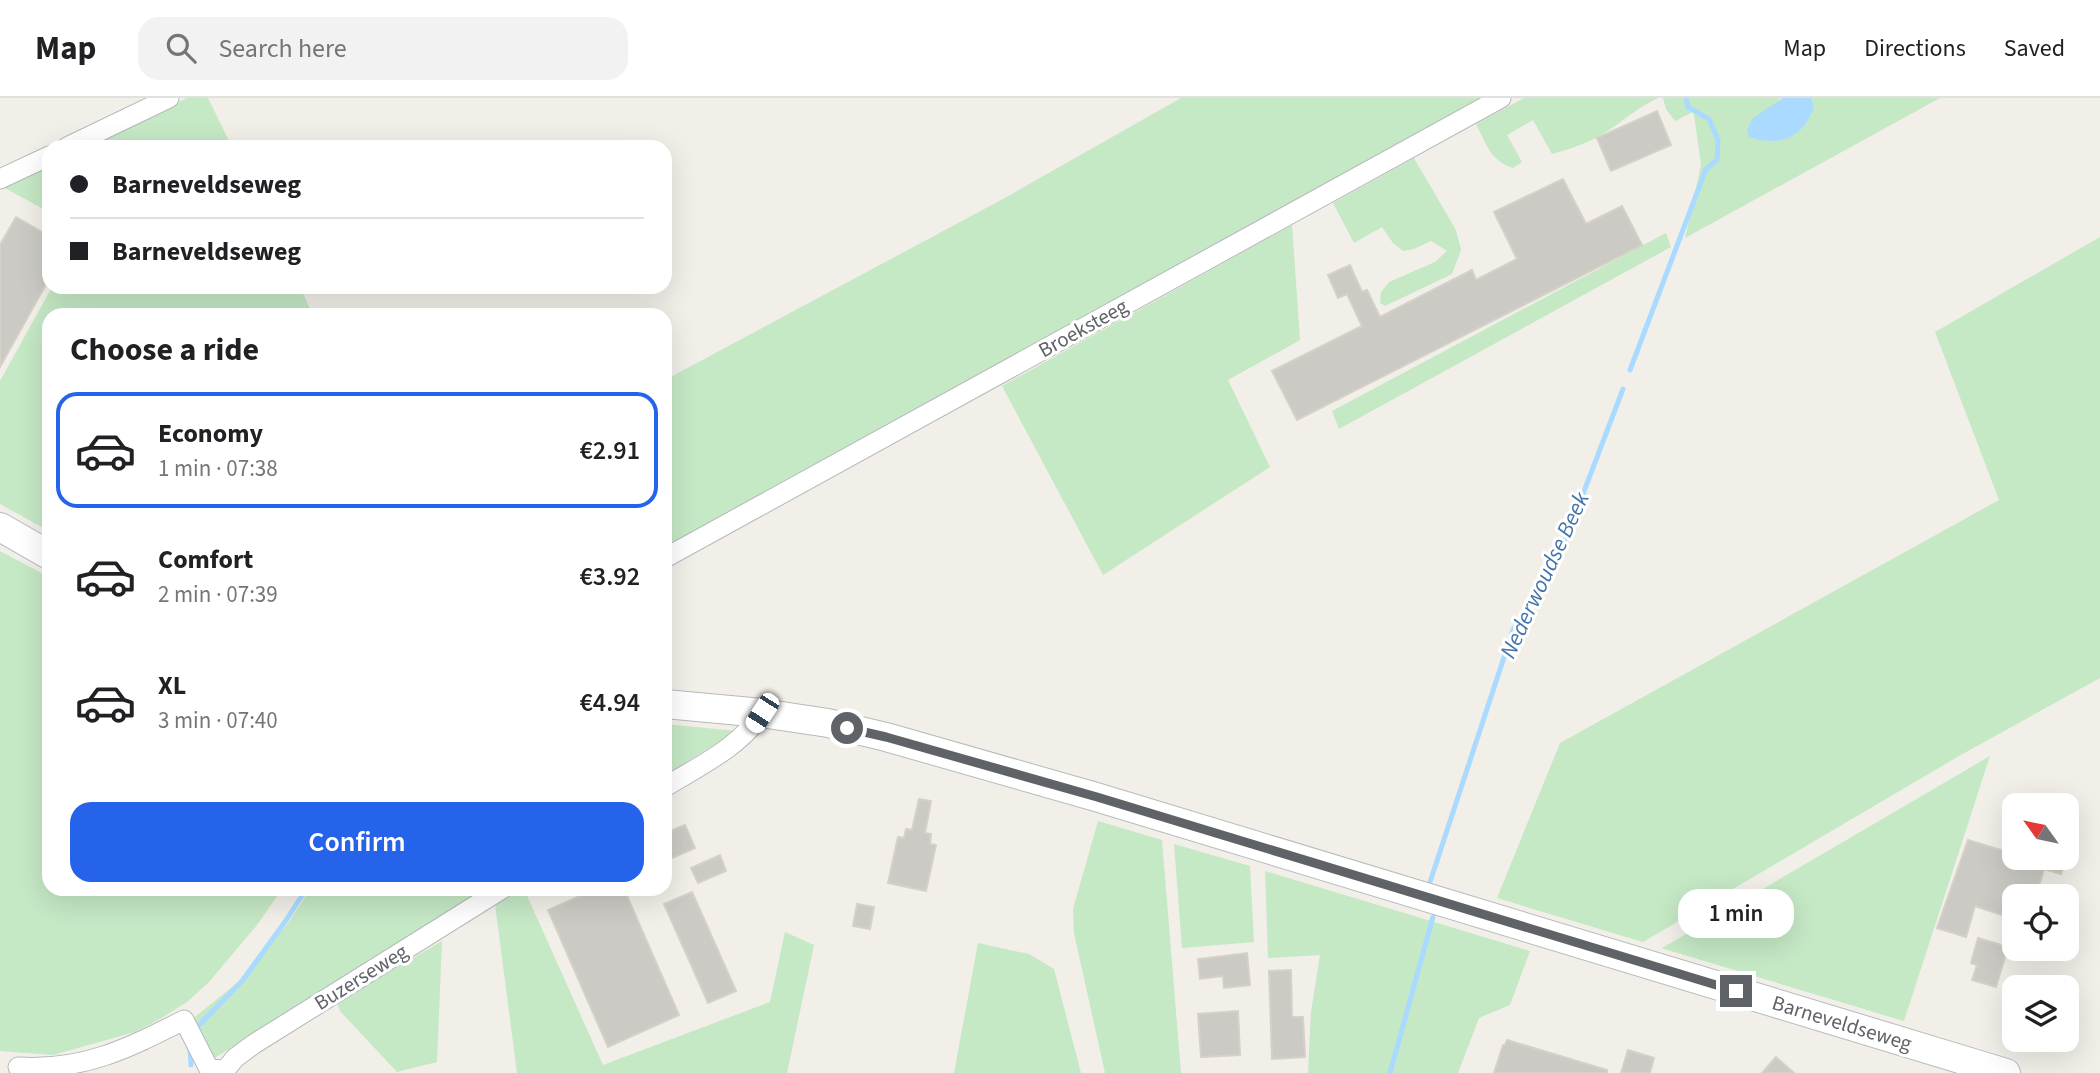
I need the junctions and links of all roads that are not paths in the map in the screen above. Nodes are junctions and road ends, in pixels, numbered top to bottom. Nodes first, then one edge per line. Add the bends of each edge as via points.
1 (169, 98) edge
2 (1501, 98) edge
3 (82, 140) edge
4 (42, 159) edge
5 (0, 179) edge
6 (0, 527) edge
7 (42, 551) edge
8 (672, 554) edge
9 (672, 705) edge
10 (762, 713) junction
11 (672, 783) edge
12 (491, 896) edge
13 (18, 1067) dead end
14 (224, 1071) edge
15 (2006, 1073) edge

1 - 3 street
2 - 8 street, Broeksteeg
4 - 5 street
6 - 7 main road
9 - 10 main road, Barneveldseweg
10 - 11 street via 754,726 722,752
10 - 15 main road, Barneveldseweg via 886,737 1097,797
12 - 14 street, Buzerseweg via 254,1044
13 - 14 street, Buzerseweg via 79,1065 133,1046 184,1020 209,1069

